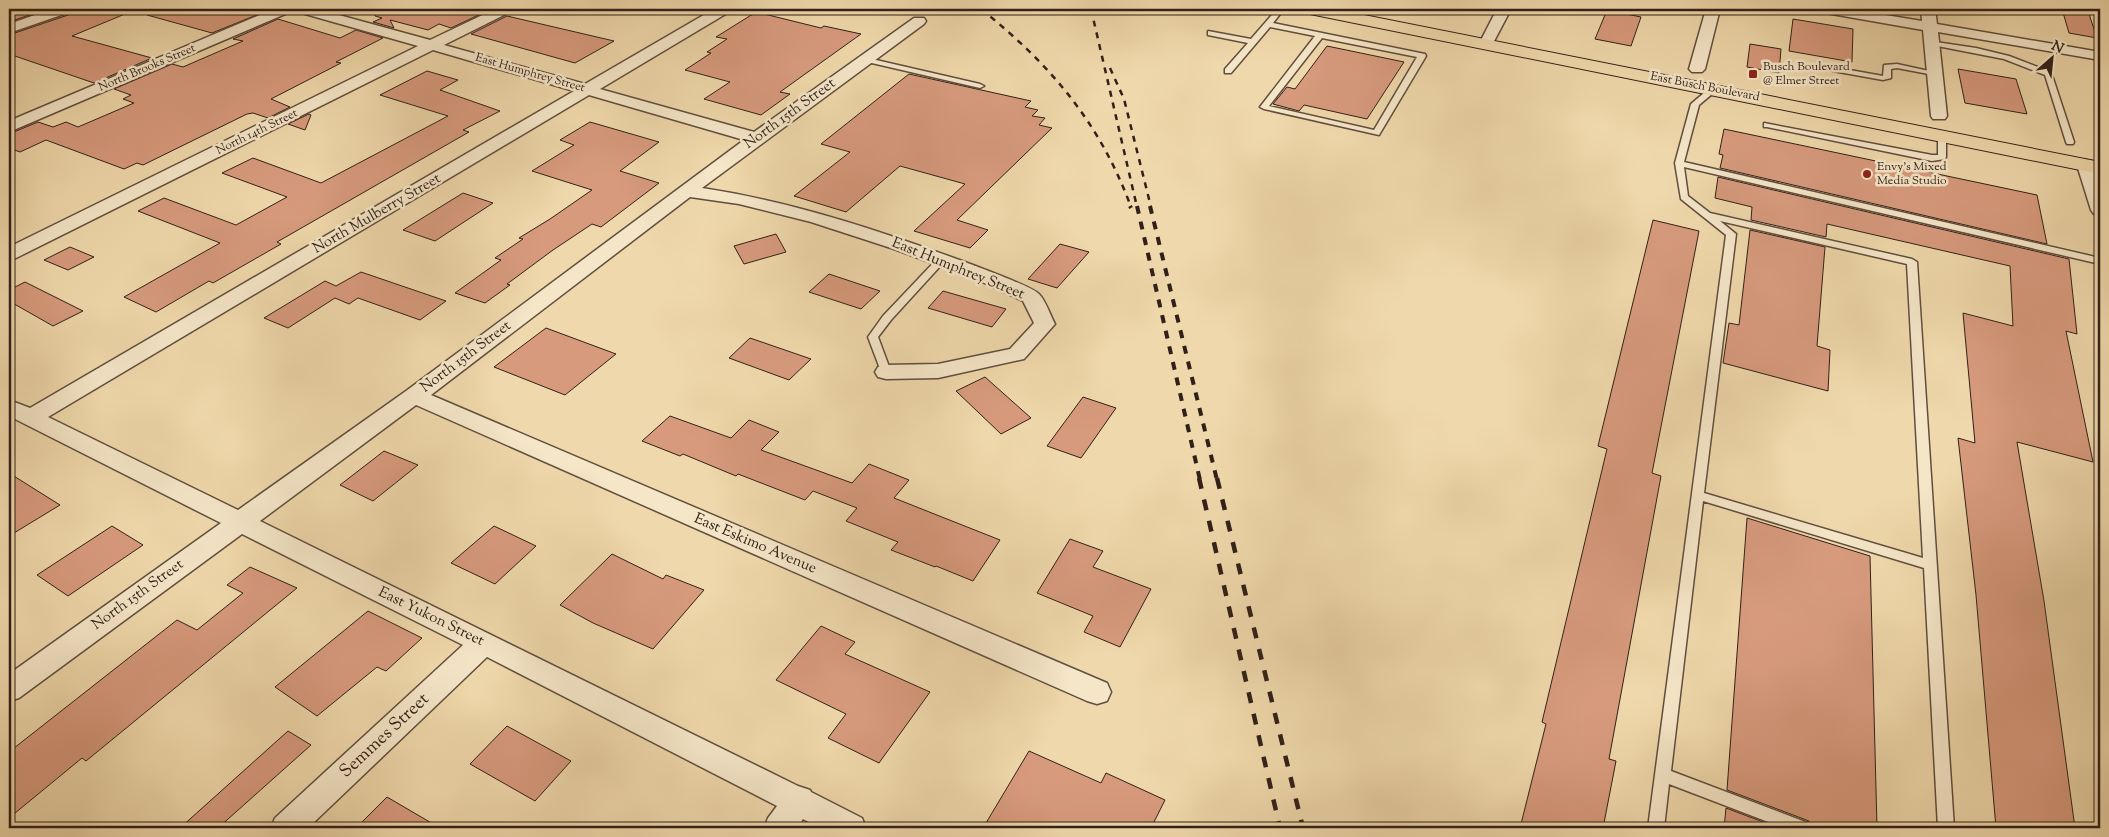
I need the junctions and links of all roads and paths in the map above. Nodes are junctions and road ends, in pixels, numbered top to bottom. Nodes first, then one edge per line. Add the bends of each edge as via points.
1 (65, 9) edge
2 (285, 9) edge
3 (303, 9) edge
4 (505, 9) edge
5 (724, 9) edge
6 (1281, 9) edge
7 (1310, 9) edge
8 (1389, 9) edge
9 (1504, 9) edge
10 (1713, 9) edge
11 (1826, 9) edge
12 (1928, 9) edge
13 (919, 21) dead end
14 (1268, 24) junction
15 (1930, 26) junction
16 (9, 29) edge
17 (1211, 33) dead end
18 (1320, 35) junction
19 (1490, 37) junction
20 (1253, 42) junction
21 (1932, 43) junction
22 (433, 45) junction
23 (2100, 56) edge
24 (866, 59) junction
25 (1697, 69) junction
26 (1834, 69) dead end
27 (1228, 70) dead end
28 (1934, 73) junction
29 (1720, 82) junction
30 (980, 86) dead end
31 (589, 90) junction
32 (1919, 112) dead end
33 (1948, 118) junction
34 (1766, 125) dead end
35 (9, 127) edge
36 (1942, 135) junction
37 (757, 138) junction
38 (2060, 141) joint
39 (2100, 149) edge
40 (1679, 163) junction
41 (2093, 166) edge
42 (688, 191) junction
43 (2100, 210) edge
44 (1707, 215) junction
45 (9, 254) edge
46 (941, 260) junction
47 (2100, 261) edge
48 (886, 372) joint
49 (414, 396) junction
50 (19, 412) edge
51 (1698, 495) junction
52 (238, 523) junction
53 (1930, 565) junction
54 (484, 643) junction
55 (9, 688) edge
56 (1097, 692) dead end
57 (1663, 775) junction
58 (799, 800) junction
59 (286, 828) edge
60 (779, 828) edge
61 (852, 828) edge
62 (1656, 828) edge
63 (1803, 828) edge
64 (1946, 828) edge

1 - 16 street
2 - 35 street, North Brooks Street
3 - 22 street, East Humphrey Street
4 - 22 street, North 14th Street
5 - 31 street, North Mulberry Street
6 - 14 lane
7 - 19 main road, East Busch Boulevard
8 - 19 main road, East Busch Boulevard
9 - 19 street
10 - 25 street
11 - 15 street
12 - 15 street
13 - 24 street, North 15th Street
14 - 18 lane
14 - 20 lane
15 - 21 street
15 - 23 street
17 - 20 lane
18 - 18 lane via 1264,107 1376,133 1422,56
19 - 25 main road, East Busch Boulevard
19 - 29 main road, East Busch Boulevard
20 - 27 lane
21 - 28 street
21 - 38 lane via 2011,59 2048,74
22 - 31 street, East Humphrey Street
22 - 45 street, North 14th Street
24 - 30 lane
24 - 37 street, North 15th Street
25 - 29 main road, East Busch Boulevard
26 - 28 lane via 1883,78 1887,78 1887,67 1897,66
28 - 33 street
29 - 33 main road via 1718,84 1742,85 1864,108
29 - 36 main road, East Busch Boulevard
29 - 40 lane via 1695,104
31 - 37 street, East Humphrey Street
31 - 50 street, North Mulberry Street
32 - 33 main road
34 - 36 lane via 1932,158 1942,157
36 - 41 main road, East Busch Boulevard
37 - 42 street, North 15th Street
38 - 39 main road
40 - 44 lane via 1684,197
40 - 47 lane
41 - 43 street
42 - 46 street, East Humphrey Street via 739,199 818,218
42 - 49 street, North 15th Street
44 - 51 lane via 1731,234
44 - 53 lane via 1912,262
46 - 48 lane via 873,337
46 - 48 street, East Humphrey Street via 1031,298 1045,324 1017,354 938,371
49 - 52 street, North 15th Street
49 - 56 street, East Eskimo Avenue
50 - 52 street, East Yukon Street
51 - 53 lane
51 - 57 lane
52 - 54 street, East Yukon Street
52 - 55 street, North 15th Street
53 - 64 lane
54 - 58 street, East Yukon Street
54 - 59 street, Semmes Street
57 - 62 lane
57 - 63 lane
58 - 60 street
58 - 61 street, East Yukon Street

